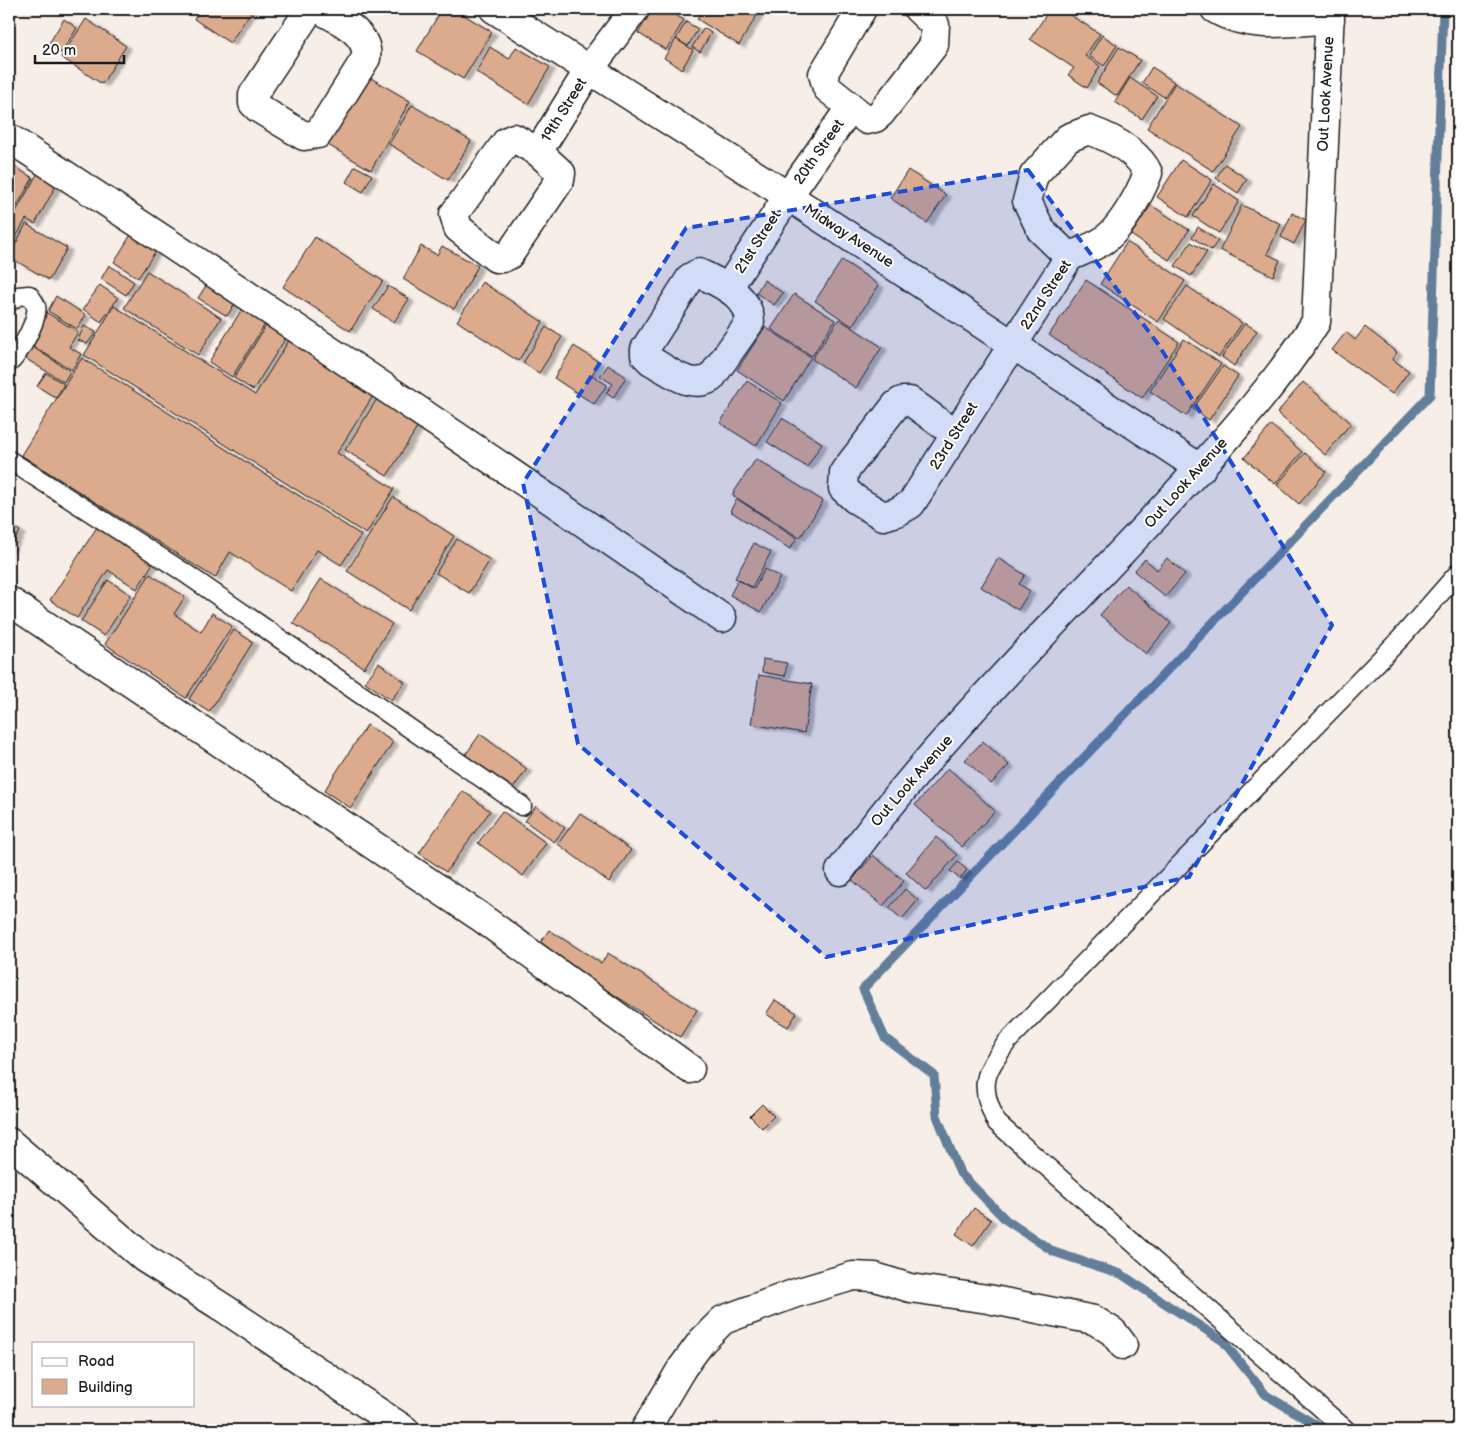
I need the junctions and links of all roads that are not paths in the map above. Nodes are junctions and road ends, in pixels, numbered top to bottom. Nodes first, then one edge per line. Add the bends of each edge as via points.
1 (310, 9) edge
2 (494, 9) edge
3 (635, 9) edge
4 (862, 9) edge
5 (918, 9) edge
6 (1215, 9) edge
7 (336, 13) edge
8 (1330, 14) edge
9 (590, 68) junction
10 (850, 108) junction
11 (9, 138) edge
12 (538, 152) dead end
13 (788, 196) junction
14 (1069, 257) junction
15 (728, 288) dead end
16 (9, 302) edge
17 (1014, 344) junction
18 (9, 362) edge
19 (954, 434) junction
20 (9, 460) edge
21 (1200, 469) junction
22 (1458, 573) edge
23 (9, 602) edge
24 (722, 618) dead end
25 (522, 806) dead end
26 (840, 871) dead end
27 (690, 1069) dead end
28 (9, 1142) edge
29 (1123, 1345) dead end
30 (405, 1430) edge
31 (645, 1430) edge
32 (1346, 1430) edge

1 - 7 street via 253,95 253,103 258,108 304,136 318,134 366,58 368,48 363,39
2 - 9 street, Midway Avenue
3 - 9 street, 19th Street
4 - 10 street via 823,74 827,88
5 - 10 street via 935,25 934,45 875,118 867,120
6 - 8 street via 1225,15 1260,24
8 - 21 street, Out Look Avenue via 1316,322 1296,353
9 - 12 street, 19th Street
9 - 13 street, Midway Avenue
10 - 13 street, 20th Street
11 - 24 street via 511,471
13 - 15 street, 21st Street
13 - 17 street, Midway Avenue
14 - 14 street, 22nd Street via 1115,232 1148,172 1142,160 1089,130 1068,138 1034,175 1027,201 1041,230
14 - 17 street, 22nd Street
16 - 18 lane via 18,296 29,295 37,312 18,354
17 - 19 street, 23rd Street
17 - 21 street, Midway Avenue
19 - 19 street, 23rd Street via 911,504 897,512 883,516 843,488 844,472 902,401 910,401
20 - 25 lane via 182,571
21 - 26 street, Out Look Avenue via 940,747 876,820
22 - 32 lane via 1401,638 1007,1042 987,1070 986,1099 996,1122
23 - 27 street via 479,916
28 - 30 street via 144,1258
29 - 31 street via 1112,1332 1094,1320 1018,1304 910,1288 875,1277 853,1276 723,1320 682,1368

